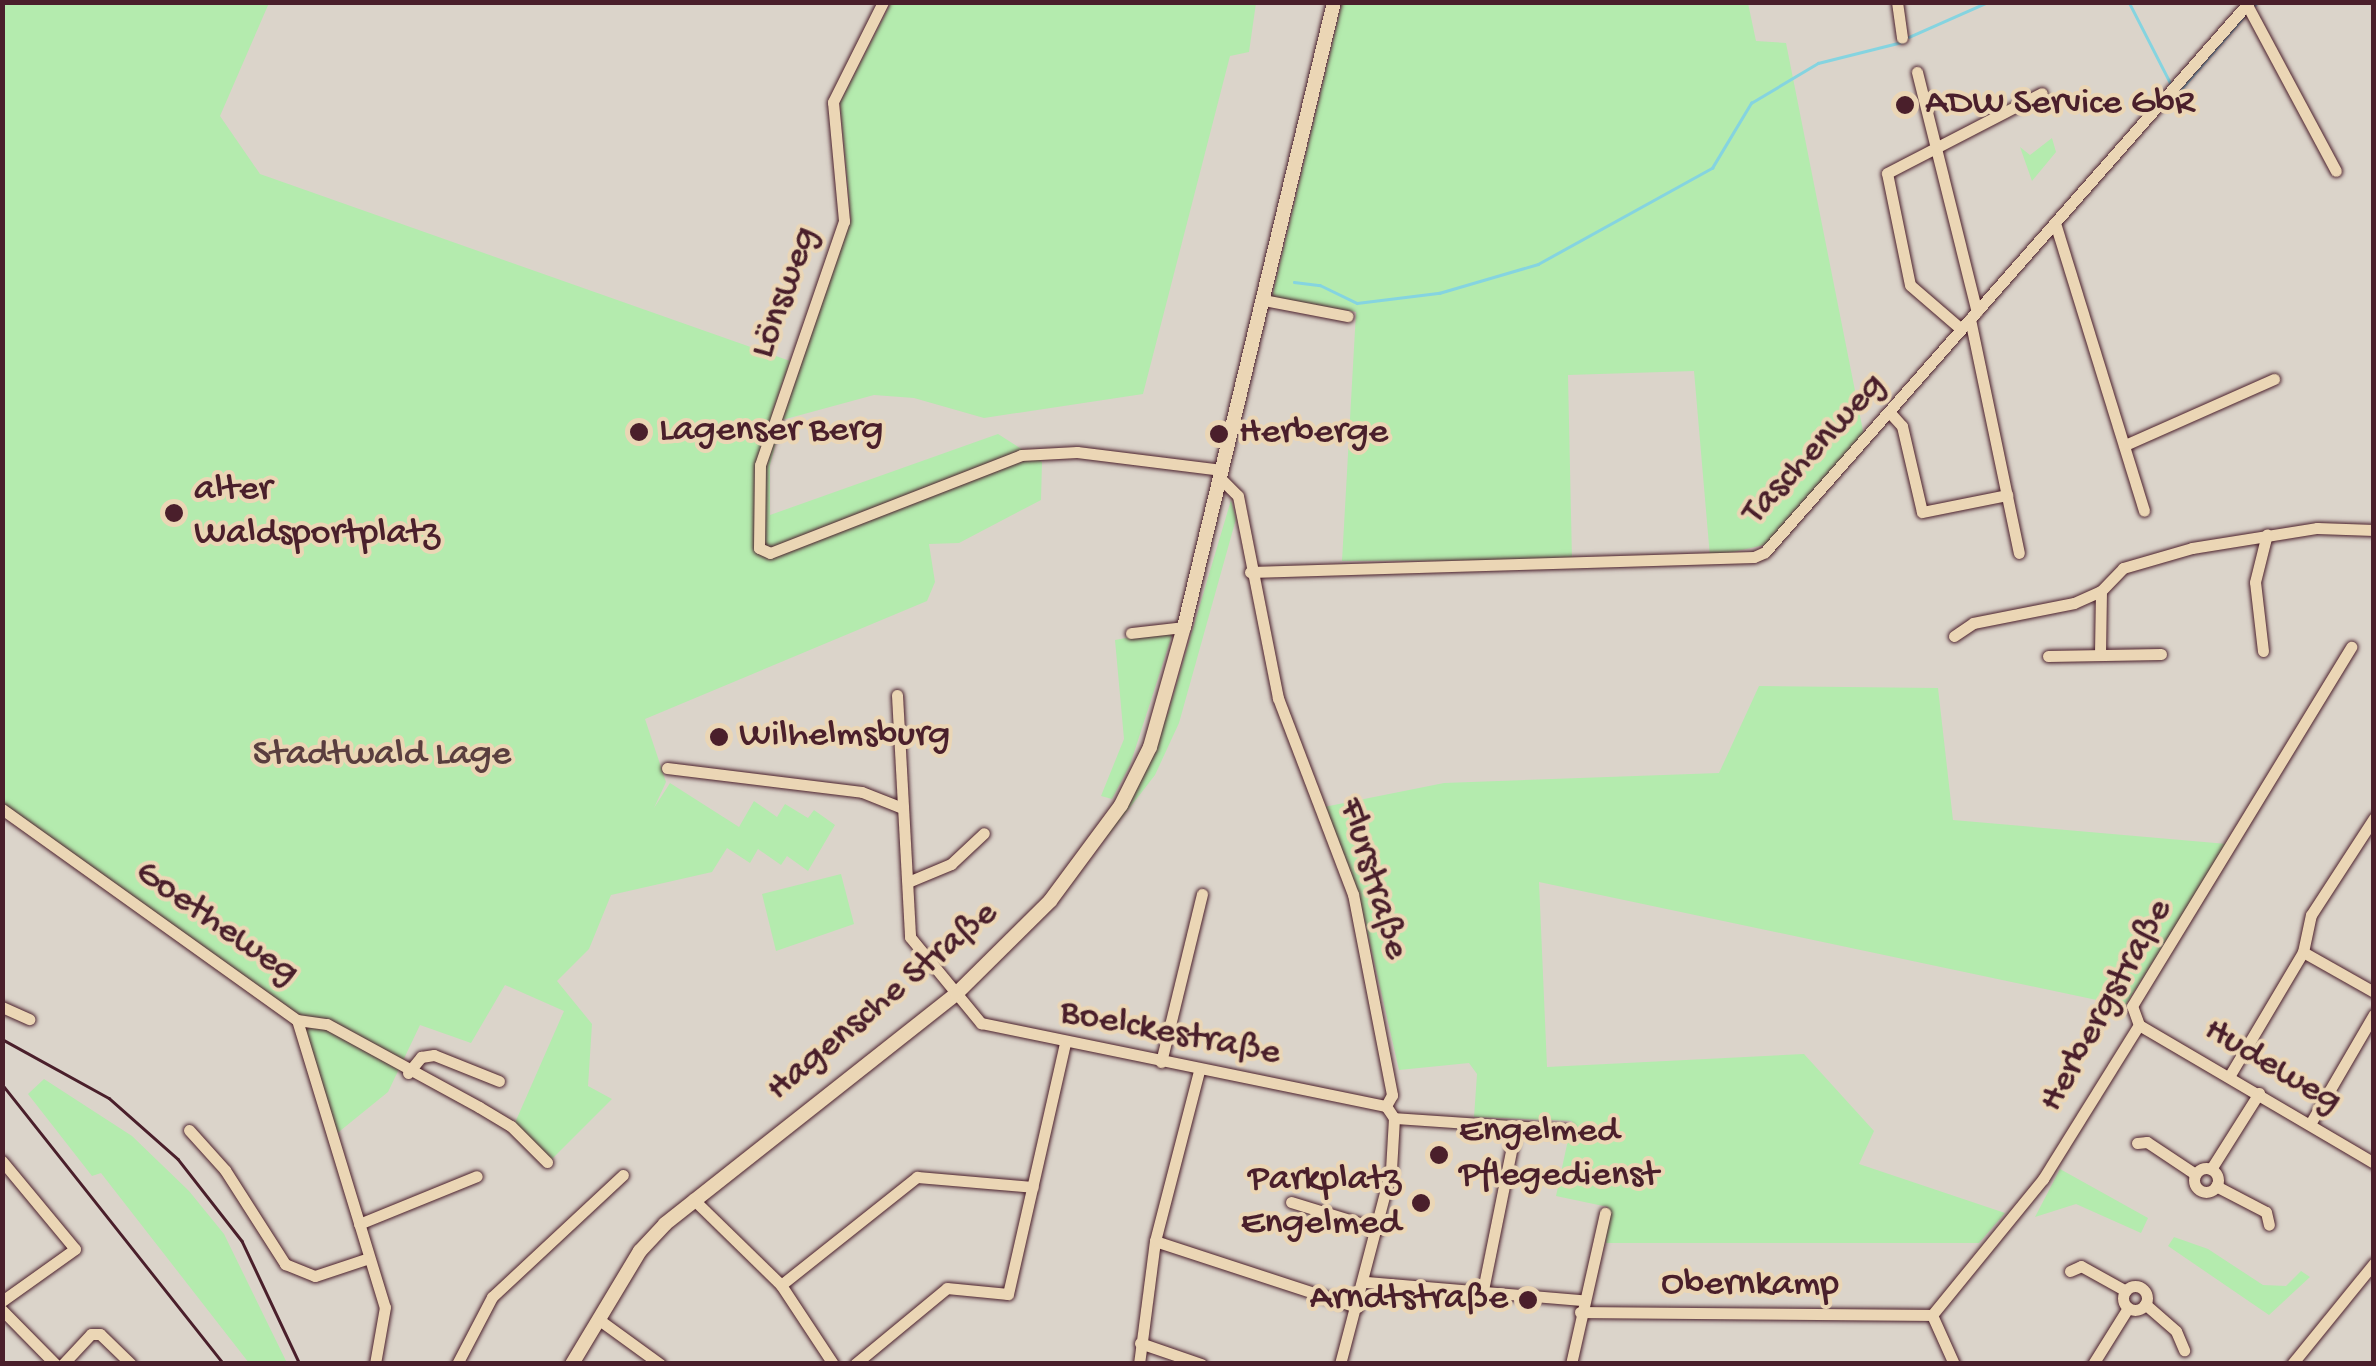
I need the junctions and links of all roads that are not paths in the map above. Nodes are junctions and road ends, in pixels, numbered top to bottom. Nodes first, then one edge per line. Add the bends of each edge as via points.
1 (884, 2) edge
2 (1334, 2) edge
3 (1897, 2) edge
4 (2248, 4) edge
5 (1902, 38) dead end
6 (1917, 72) dead end
7 (2042, 93) dead end
8 (1933, 145) junction
9 (2336, 171) dead end
10 (2055, 223) junction
11 (1264, 300) junction
12 (1347, 316) dead end
13 (1969, 320) junction
14 (2274, 379) dead end
15 (1892, 415) junction
16 (2124, 445) junction
17 (1221, 474) junction
18 (2007, 495) junction
19 (2144, 511) dead end
20 (2374, 530) edge
21 (2267, 534) junction
22 (2019, 554) dead end
23 (1250, 572) junction
24 (2101, 591) junction
25 (1184, 627) junction
26 (1131, 633) dead end
27 (1954, 636) dead end
28 (2351, 648) dead end
29 (2264, 651) dead end
30 (2100, 654) junction
31 (2161, 654) dead end
32 (2048, 656) dead end
33 (897, 695) dead end
34 (667, 768) dead end
35 (900, 808) junction
36 (2, 809) edge
37 (2374, 818) edge
38 (984, 833) dead end
39 (908, 882) junction
40 (1202, 894) dead end
41 (2303, 952) junction
42 (2374, 992) edge
43 (957, 993) junction
44 (2, 1007) edge
45 (2374, 1014) edge
46 (29, 1019) dead end
47 (296, 1020) junction
48 (2139, 1025) junction
49 (1064, 1044) junction
50 (1162, 1062) junction
51 (1199, 1070) junction
52 (408, 1074) junction
53 (2230, 1075) junction
54 (498, 1081) dead end
55 (2259, 1094) junction
56 (1386, 1106) junction
57 (1394, 1118) junction
58 (2310, 1124) junction
59 (1516, 1128) junction
60 (189, 1130) dead end
61 (1568, 1130) dead end
62 (2137, 1143) dead end
63 (2, 1161) edge
64 (547, 1162) dead end
65 (2374, 1162) edge
66 (2212, 1170) junction
67 (2195, 1174) junction
68 (623, 1175) dead end
69 (477, 1176) dead end
70 (2216, 1186) junction
71 (1033, 1187) junction
72 (693, 1199) junction
73 (1291, 1202) dead end
74 (1605, 1213) dead end
75 (359, 1224) junction
76 (2269, 1225) dead end
77 (1380, 1229) junction
78 (1155, 1242) junction
79 (369, 1258) junction
80 (2374, 1264) edge
81 (2070, 1270) dead end
82 (1366, 1282) junction
83 (781, 1285) junction
84 (1483, 1290) junction
85 (2126, 1291) junction
86 (2, 1301) edge
87 (2146, 1304) junction
88 (1581, 1306) junction
89 (1357, 1307) junction
90 (2128, 1308) junction
91 (2, 1310) edge
92 (1925, 1317) junction
93 (598, 1320) junction
94 (1140, 1343) junction
95 (2184, 1350) dead end
96 (59, 1364) edge
97 (131, 1364) edge
98 (375, 1364) edge
99 (457, 1364) edge
100 (572, 1364) edge
101 (660, 1364) edge
102 (832, 1364) edge
103 (855, 1364) edge
104 (1139, 1364) edge
105 (1201, 1364) edge
106 (1340, 1364) edge
107 (1572, 1364) edge
108 (1954, 1364) edge
109 (2093, 1364) edge
110 (2292, 1364) edge

1 - 17 street, Lönsweg via 833,102 844,221 760,465 759,548 770,553 1021,455 1077,452
2 - 11 street, Hagensche Straße
3 - 5 street
4 - 9 street
4 - 10 street, Taschenweg
6 - 8 street
7 - 8 street
8 - 13 street
8 - 13 street via 1894,164 1886,187 1910,285
10 - 13 street, Taschenweg
10 - 16 street
11 - 12 street
11 - 17 street, Hagensche Straße
13 - 15 street, Taschenweg
13 - 18 street
14 - 16 street
15 - 18 street via 1902,426 1922,512
15 - 23 street, Taschenweg via 1791,528 1754,557
16 - 19 street
17 - 23 street, Flurstraße via 1238,496
17 - 25 street, Hagensche Straße
18 - 22 street
20 - 21 street
21 - 24 street via 2124,568
21 - 29 street via 2255,582
23 - 56 street, Flurstraße via 1278,698 1354,894 1392,1095
24 - 27 street via 2048,610 1973,623
24 - 30 street
25 - 26 street
25 - 43 street, Hagensche Straße via 1150,747 1121,805 1050,901
28 - 48 street, Herbergstraße via 2132,1006
30 - 31 street
30 - 32 street
33 - 35 street, Boelckestraße
34 - 35 street via 862,792
35 - 39 street, Boelckestraße via 907,822
36 - 47 street, Goetheweg
37 - 41 street via 2312,915
38 - 39 street via 950,864
39 - 43 street, Boelckestraße via 910,937
40 - 50 street
41 - 42 street
41 - 53 street
43 - 49 street, Boelckestraße via 985,1027
43 - 72 street, Hagensche Straße
44 - 46 street
45 - 58 street
47 - 52 street via 327,1024
47 - 75 street, Goetheweg
48 - 53 street, Hudeweg
48 - 92 street, Herbergstraße via 2043,1179
49 - 50 street, Boelckestraße
49 - 71 street
50 - 51 street, Boelckestraße
51 - 56 street, Boelckestraße
51 - 78 street
52 - 54 street via 421,1057 434,1055
52 - 64 street via 512,1126
53 - 55 street, Hudeweg
55 - 58 street, Hudeweg
55 - 66 street
56 - 57 street
57 - 59 street
57 - 77 street
58 - 65 street, Hudeweg
59 - 61 street
59 - 84 street
60 - 79 street via 225,1170 285,1264 315,1276
62 - 67 street via 2147,1142
63 - 86 street via 74,1250
66 - 67 street
66 - 70 street
67 - 70 street via 2200,1190
68 - 99 street via 492,1297
69 - 75 street
70 - 76 street via 2266,1212
71 - 83 street via 917,1177
71 - 103 street via 1008,1294 947,1288
72 - 83 street
72 - 93 street, Hagensche Straße via 640,1251
73 - 77 street
74 - 88 street
75 - 79 street, Goetheweg
77 - 82 street
78 - 89 street
78 - 94 street
79 - 98 street, Goetheweg via 386,1322
80 - 110 street
81 - 85 street via 2081,1266
82 - 84 street
82 - 89 street
83 - 102 street
84 - 88 street
85 - 87 street via 2141,1288
85 - 90 street
87 - 90 street
87 - 95 street via 2176,1331
88 - 92 street, Obernkamp
88 - 107 street
89 - 106 street
90 - 109 street
91 - 96 street
92 - 108 street
93 - 100 street, Hagensche Straße
93 - 101 street
94 - 104 street
94 - 105 street
96 - 97 street via 91,1334 100,1334

